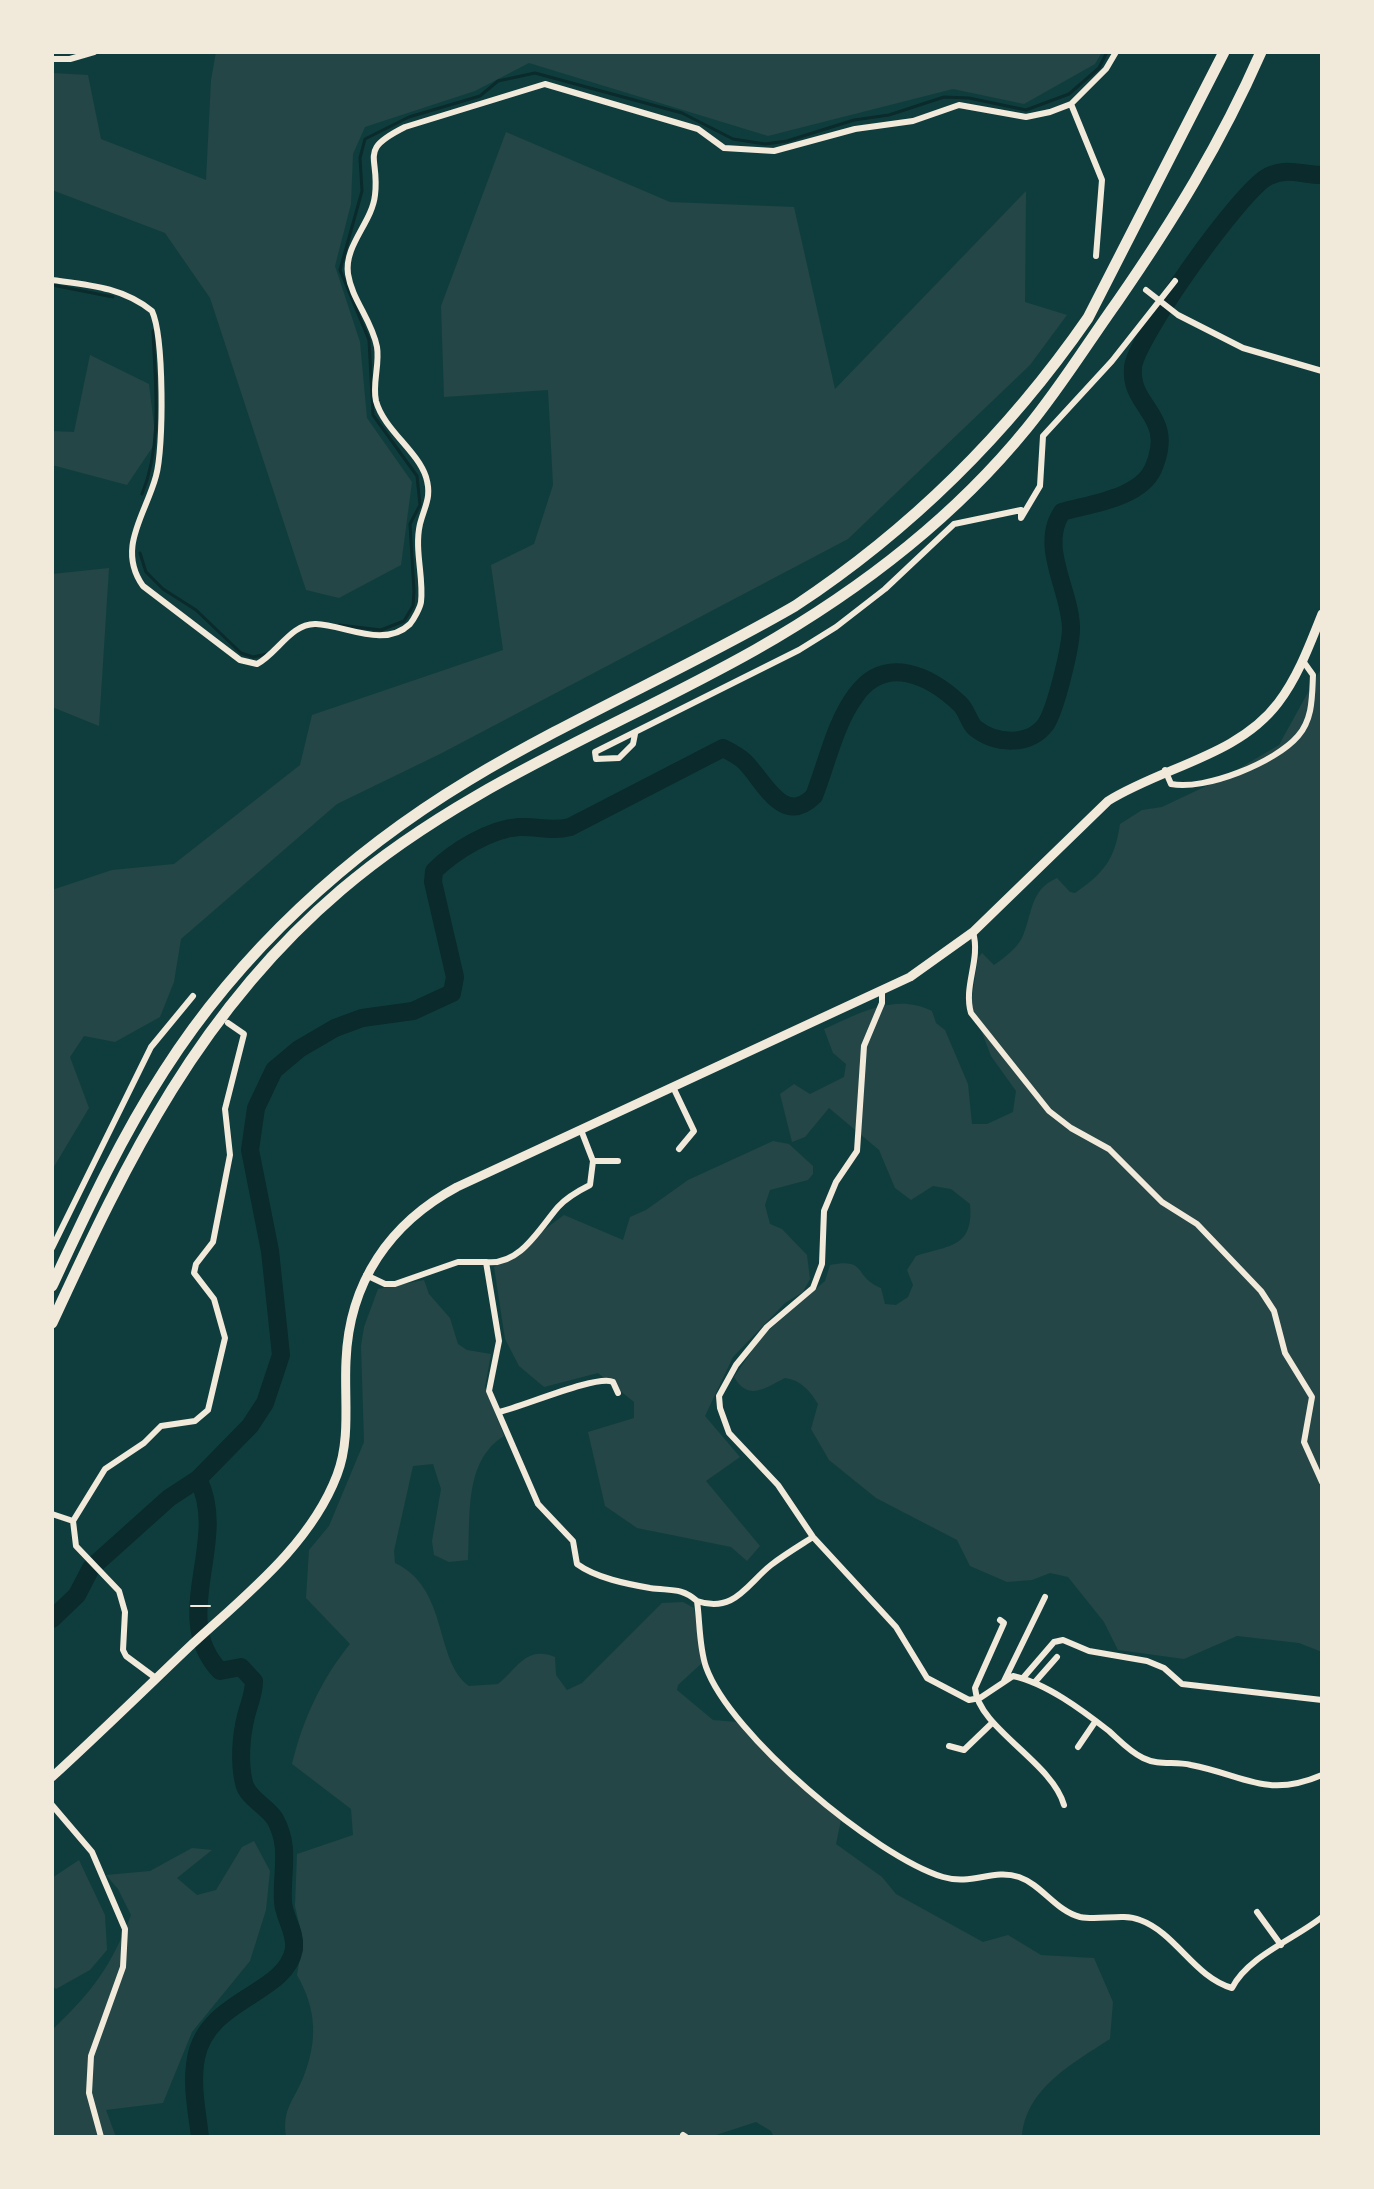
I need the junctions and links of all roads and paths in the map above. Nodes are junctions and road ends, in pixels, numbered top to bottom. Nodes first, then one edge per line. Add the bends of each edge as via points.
1 (94, 52) edge
2 (1116, 52) edge
3 (1224, 52) edge
4 (1261, 52) edge
5 (52, 59) edge
6 (1071, 104) junction
7 (1096, 256) dead end
8 (52, 280) edge
9 (1175, 281) dead end
10 (1146, 290) dead end
11 (1158, 301) junction
12 (1322, 371) edge
13 (1322, 614) edge
14 (1303, 661) junction
15 (635, 734) junction
16 (1165, 770) junction
17 (973, 932) junction
18 (882, 991) junction
19 (193, 996) dead end
20 (228, 1023) dead end
21 (673, 1087) junction
22 (581, 1130) junction
23 (679, 1149) dead end
24 (593, 1161) junction
25 (618, 1161) dead end
26 (52, 1248) edge
27 (486, 1262) junction
28 (366, 1275) junction
29 (52, 1286) edge
30 (52, 1323) edge
31 (618, 1393) dead end
32 (499, 1412) junction
33 (1322, 1482) edge
34 (52, 1514) edge
35 (73, 1521) junction
36 (813, 1537) junction
37 (1045, 1597) dead end
38 (697, 1601) junction
39 (191, 1606) dead end
40 (210, 1606) dead end
41 (1000, 1620) dead end
42 (1057, 1657) dead end
43 (1023, 1678) junction
44 (157, 1679) junction
45 (1004, 1681) junction
46 (1035, 1682) junction
47 (976, 1699) junction
48 (1322, 1700) edge
49 (1095, 1722) junction
50 (991, 1724) junction
51 (949, 1746) dead end
52 (1078, 1747) dead end
53 (1322, 1775) edge
54 (52, 1777) edge
55 (52, 1805) edge
56 (1064, 1805) dead end
57 (1257, 1912) dead end
58 (1322, 1917) edge
59 (1281, 1945) junction
60 (101, 2137) edge

1 - 5 street
2 - 6 street
3 - 29 highway via 1088,318 1013,413 933,499 894,535 795,606 470,780 331,879 235,976 164,1070 123,1140
4 - 30 highway via 1209,161 1152,253 1028,427 948,511 804,621 434,820 340,890 294,933 246,985 177,1077 130,1158
6 - 7 street via 1102,180
6 - 8 street via 1026,117 959,105 913,121 747,152 724,148 698,129 545,84 384,137 371,163 374,200 347,269 378,350 376,402 425,475 430,501 418,542 421,605 409,625 371,636 315,624 299,628 257,664 240,660 143,586 136,575 135,526 159,456 159,333 152,311 123,293
9 - 11 street
10 - 11 street
11 - 12 street via 1243,348
11 - 15 street via 1043,436 1040,486 1021,518 1021,510 954,524 836,627
13 - 14 main road
14 - 16 main road via 1264,718 1222,748
14 - 16 street via 1313,675 1310,715 1298,736 1235,775 1182,786 1171,784
15 - 15 street via 595,752 596,759 619,758
16 - 17 main road via 1108,801
17 - 18 main road
17 - 33 street via 977,948 968,1001 971,1013 1049,1111 1109,1149 1162,1202 1197,1224 1269,1301 1285,1353 1312,1397 1304,1442
18 - 21 main road
18 - 36 street via 864,1046 857,1151 826,1204 822,1264 813,1288 767,1327 719,1396 729,1433 778,1485
19 - 26 street via 151,1047
20 - 35 street via 244,1034 225,1109 230,1155 213,1242 194,1273 214,1299 225,1338 208,1410 195,1421 161,1426 105,1469
21 - 22 main road
21 - 23 street via 694,1131
22 - 24 street
22 - 28 main road via 433,1200 395,1233
24 - 25 street
24 - 27 street via 590,1185 560,1204 510,1259
27 - 28 street via 458,1262 395,1284
27 - 32 street via 499,1341 489,1391
28 - 44 main road via 351,1323 339,1471 327,1499 291,1548
31 - 32 street via 613,1382 599,1378
32 - 38 street via 538,1504 573,1541 577,1564 591,1574 685,1591
34 - 35 street
35 - 44 street via 76,1546 113,1583 125,1612 123,1650
36 - 38 street via 772,1564 743,1595 715,1604
36 - 47 street via 896,1627 927,1678 954,1695
37 - 45 street
38 - 59 street via 706,1668 721,1694 774,1761 891,1854 964,1883 997,1874 1025,1879 1080,1917 1138,1918 1200,1970 1232,1988
39 - 40 path
41 - 47 street via 1004,1623 975,1688
42 - 46 street
43 - 45 street
43 - 46 street
43 - 48 street via 1054,1642 1063,1640 1089,1651 1147,1661 1182,1684
44 - 54 main road
45 - 47 street
46 - 49 street
47 - 50 street
49 - 52 street
49 - 53 street via 1142,1758 1166,1765 1188,1764 1263,1786 1292,1787
50 - 51 street via 964,1750
50 - 56 street via 1017,1742
55 - 60 street via 92,1852 125,1929 123,1967 91,2056 89,2093
57 - 59 street
58 - 59 street

